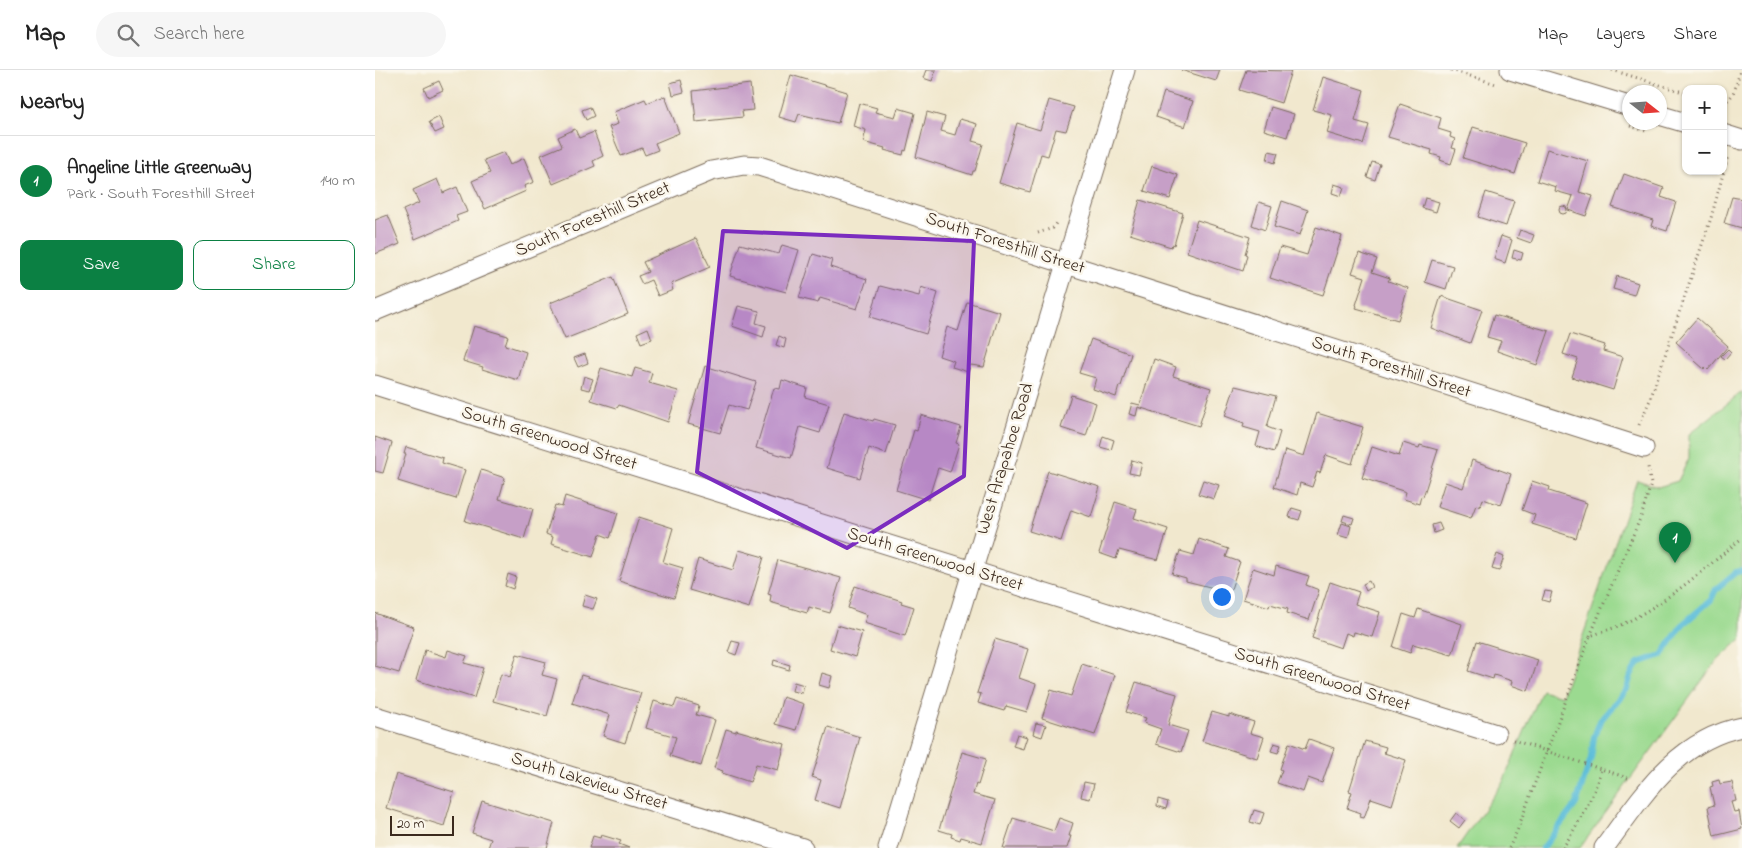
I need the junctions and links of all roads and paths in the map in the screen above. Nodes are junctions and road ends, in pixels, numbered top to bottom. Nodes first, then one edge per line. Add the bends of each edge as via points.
1 (1125, 70) edge
2 (1510, 70) edge
3 (1612, 70) edge
4 (1740, 70) edge
5 (1682, 92) edge
6 (1727, 101) edge
7 (1622, 104) edge
8 (1667, 117) edge
9 (1682, 122) edge
10 (1736, 138) edge
11 (1066, 264) junction
12 (375, 311) edge
13 (375, 385) edge
14 (1637, 446) junction
15 (1742, 538) edge
16 (972, 571) junction
17 (1590, 636) junction
18 (375, 716) edge
19 (1742, 727) edge
20 (1496, 734) joint
21 (1546, 751) junction
22 (1599, 769) junction
23 (1654, 781) junction
24 (803, 848) edge
25 (888, 848) edge
26 (1509, 848) edge
27 (1563, 848) edge
28 (1604, 848) edge

1 - 11 street, West Arapahoe Road
2 - 7 street
3 - 5 path
4 - 6 path via 1732,96
8 - 9 street
10 - 14 path
11 - 12 street, South Foresthill Street via 759,166 744,165 711,171
11 - 14 street, South Foresthill Street
11 - 16 street, West Arapahoe Road
13 - 16 street, South Greenwood Street
14 - 17 path via 1651,484 1632,541
15 - 17 path via 1650,609 1622,625
16 - 20 street, South Greenwood Street
16 - 25 street, West Arapahoe Road
17 - 21 path
18 - 24 street, South Lakeview Street
19 - 23 street via 1697,743
20 - 21 path
21 - 22 path
21 - 26 path
22 - 23 path via 1631,779
22 - 27 path via 1588,805
23 - 28 street

